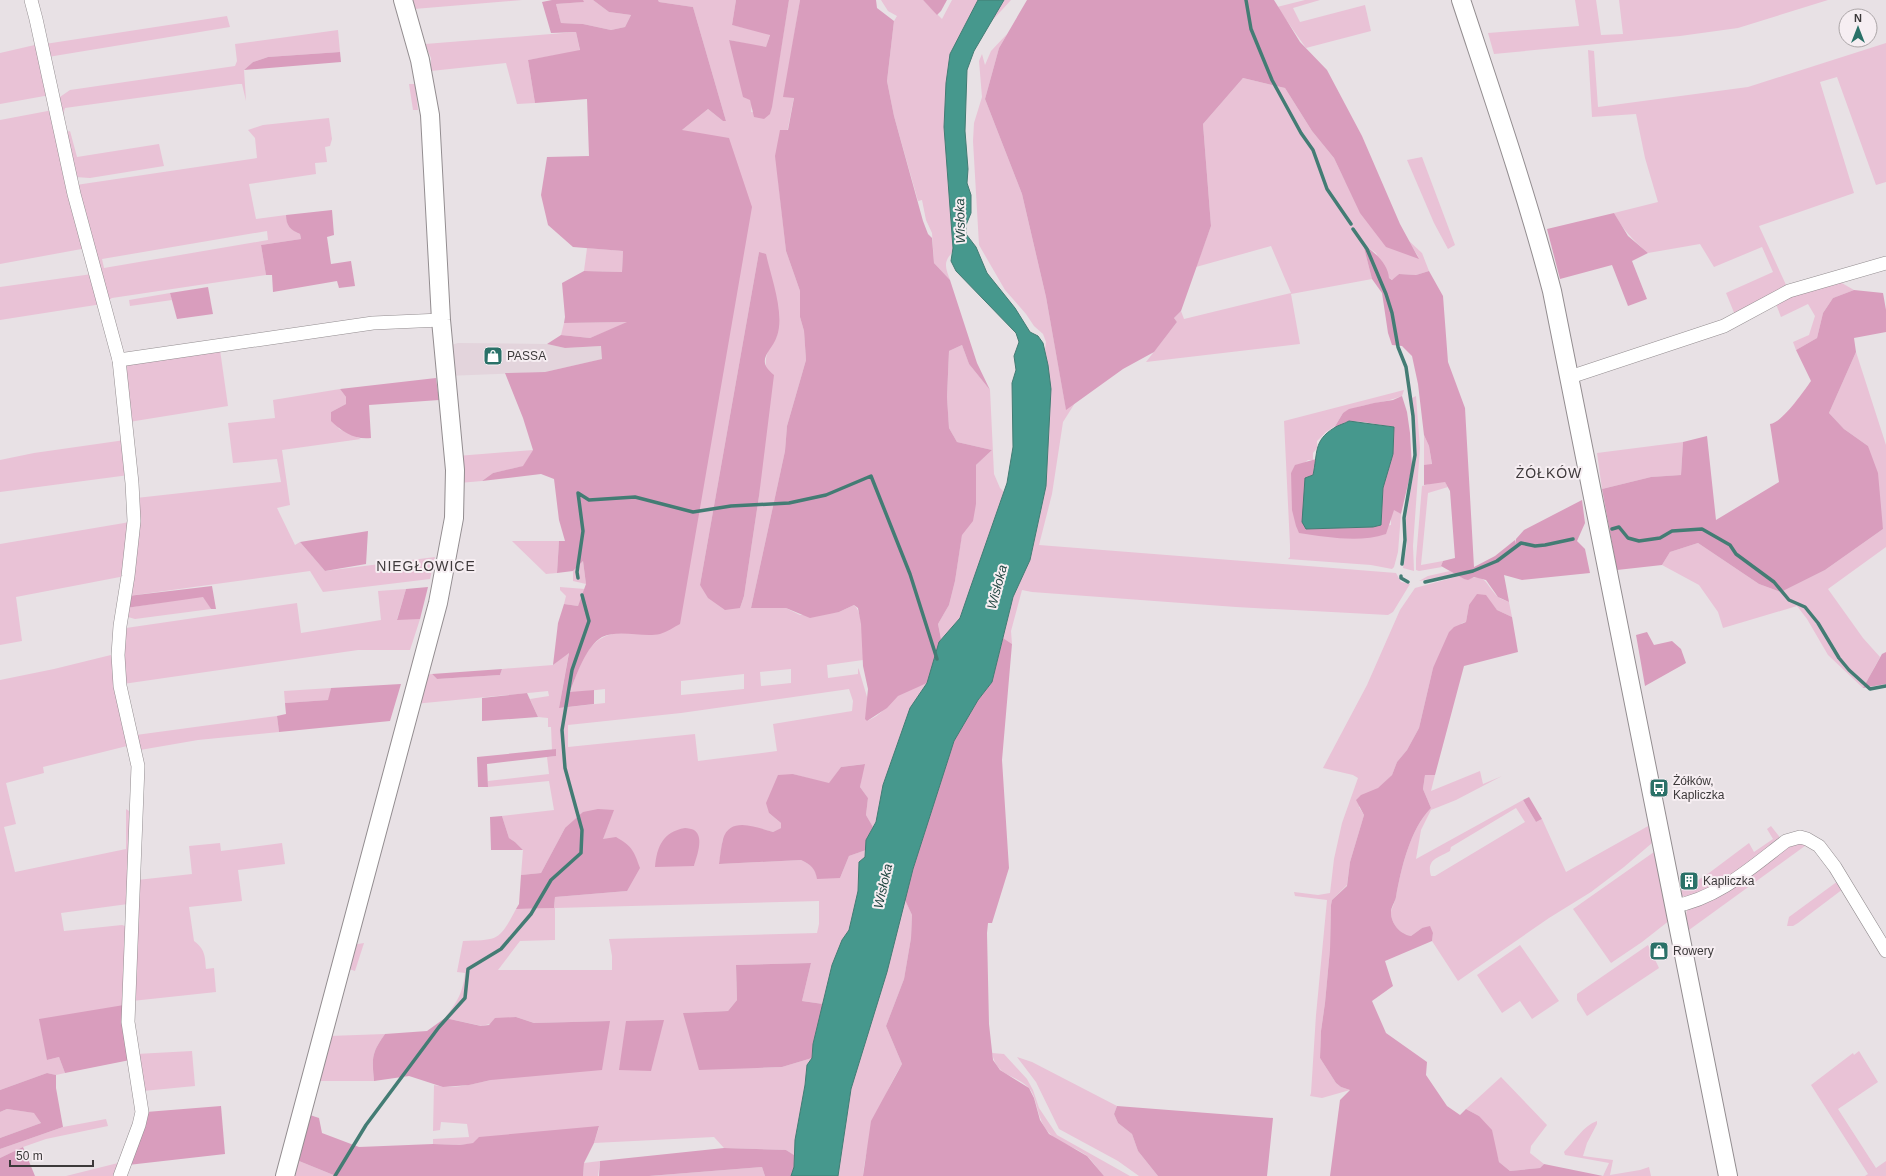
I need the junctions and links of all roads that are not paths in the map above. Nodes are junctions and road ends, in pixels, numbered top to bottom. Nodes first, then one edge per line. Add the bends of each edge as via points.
1 (31, 0) edge
2 (403, 0) edge
3 (1461, 0) edge
4 (1886, 263) edge
5 (441, 320) junction
6 (119, 360) junction
7 (1570, 377) junction
8 (1674, 906) junction
9 (1886, 951) edge
10 (120, 1176) edge
11 (284, 1176) edge
12 (1728, 1176) edge

1 - 6 street via 74,194
2 - 5 main road via 420,60 430,114
3 - 7 main road via 1535,224
4 - 7 street via 1789,291 1724,326
5 - 6 street via 365,324
5 - 11 main road via 455,470 454,518 445,568
6 - 10 street via 134,521 118,655 120,686 135,748 138,776 128,1022 142,1112
7 - 8 main road
8 - 9 street via 1699,900 1717,892 1786,841 1793,838 1807,839 1819,846 1831,862
8 - 12 main road

